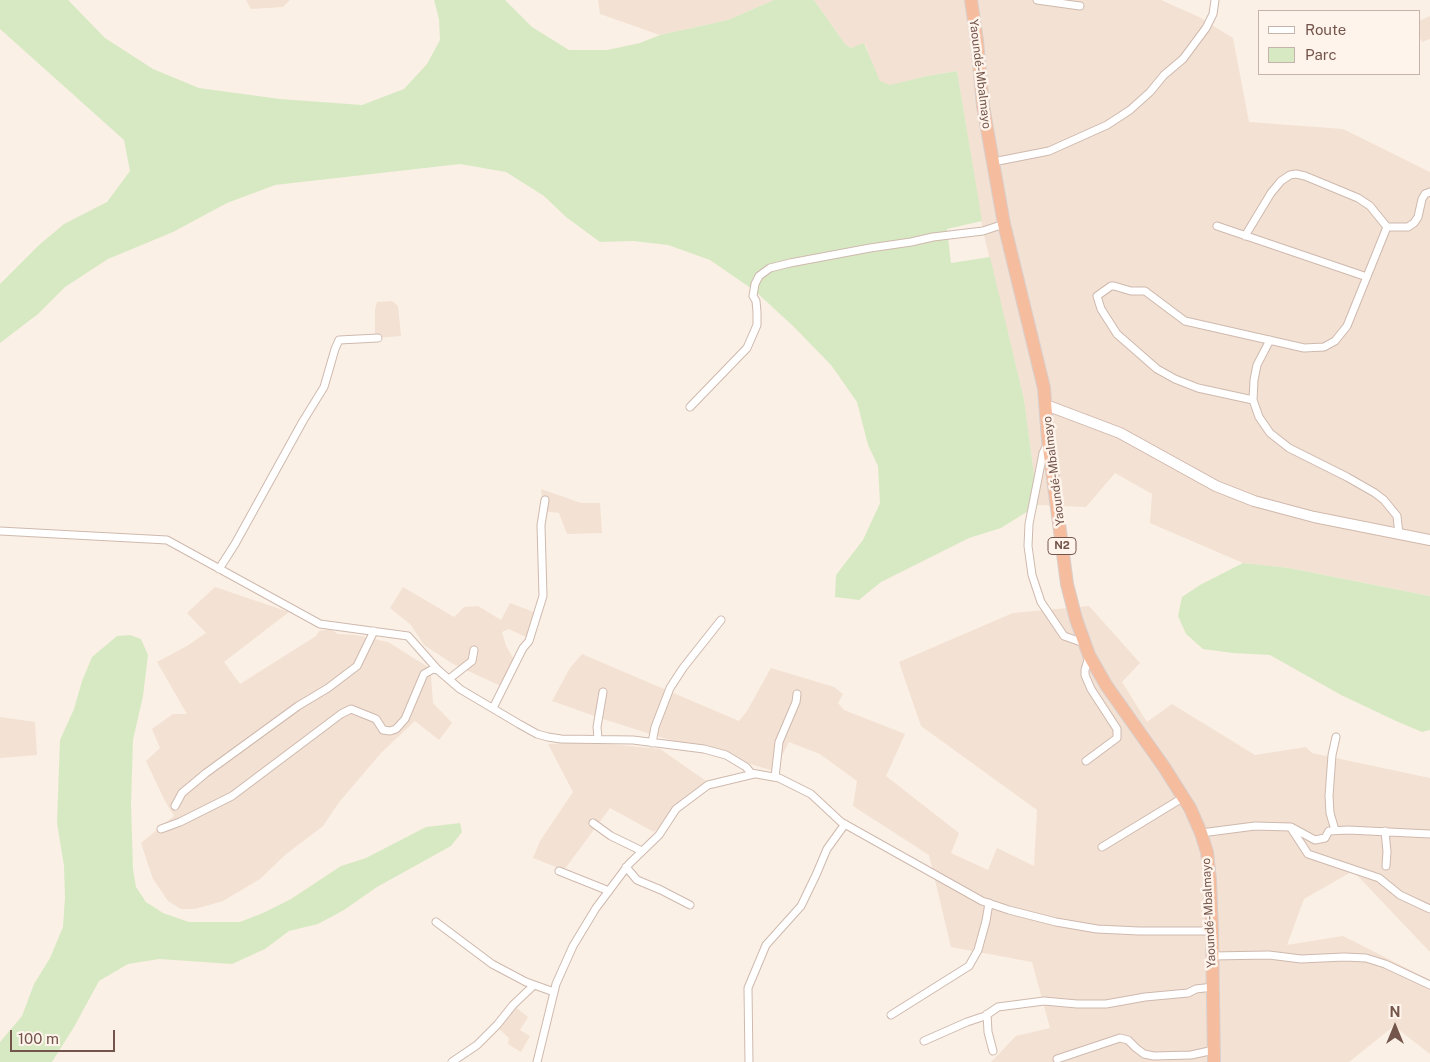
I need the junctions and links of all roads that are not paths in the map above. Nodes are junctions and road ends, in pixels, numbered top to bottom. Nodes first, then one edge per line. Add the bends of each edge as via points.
1 (970, 0) edge
2 (1038, 0) edge
3 (1215, 0) edge
4 (1080, 6) dead end
5 (993, 162) junction
6 (1430, 192) edge
7 (1004, 224) junction
8 (1217, 226) dead end
9 (1387, 227) junction
10 (1244, 236) junction
11 (1366, 277) junction
12 (378, 338) dead end
13 (1270, 340) junction
14 (1253, 400) junction
15 (1046, 405) junction
16 (690, 406) dead end
17 (1048, 440) junction
18 (545, 500) dead end
19 (0, 531) edge
20 (1399, 534) junction
21 (1430, 540) edge
22 (219, 569) junction
23 (722, 620) dead end
24 (374, 631) junction
25 (1084, 643) junction
26 (474, 650) dead end
27 (1089, 655) junction
28 (438, 670) junction
29 (449, 679) junction
30 (603, 692) dead end
31 (797, 694) dead end
32 (493, 708) junction
33 (1336, 737) dead end
34 (598, 739) junction
35 (652, 743) junction
36 (1086, 761) dead end
37 (755, 774) junction
38 (775, 778) junction
39 (1184, 797) junction
40 (175, 806) dead end
41 (593, 823) dead end
42 (845, 824) junction
43 (1291, 827) junction
44 (161, 829) dead end
45 (1335, 830) junction
46 (1386, 831) junction
47 (1202, 833) junction
48 (1430, 834) edge
49 (1102, 847) dead end
50 (642, 851) junction
51 (1386, 866) dead end
52 (626, 867) junction
53 (559, 871) dead end
54 (609, 891) junction
55 (988, 903) junction
56 (690, 906) dead end
57 (1430, 909) edge
58 (436, 922) dead end
59 (1212, 931) junction
60 (1212, 956) junction
61 (534, 985) junction
62 (1430, 985) edge
63 (1213, 987) junction
64 (554, 992) junction
65 (987, 1014) junction
66 (891, 1015) dead end
67 (924, 1041) dead end
68 (993, 1051) dead end
69 (1214, 1056) edge
70 (1057, 1059) dead end
71 (452, 1062) edge
72 (538, 1062) edge
73 (749, 1062) edge

1 - 5 highway, Yaoundé-Mbalmayo / N2
2 - 4 street
3 - 5 street via 1206,28 1183,59 1130,110 1107,125 1049,151
5 - 7 highway, Yaoundé-Mbalmayo / N2
6 - 9 street via 1422,199 1414,223 1408,227
7 - 15 highway, Yaoundé-Mbalmayo / N2 via 1041,371
7 - 16 street via 770,268 755,284 753,296 757,325 747,348
8 - 10 street
9 - 10 street via 1370,206 1358,198 1296,174 1281,181
9 - 11 street
10 - 11 street
11 - 13 street via 1347,326 1330,344 1311,349
12 - 22 street via 339,340 324,387
13 - 14 street via 1257,365
13 - 14 street via 1185,320 1145,291 1111,286 1097,296 1111,327 1157,370 1198,388
14 - 20 street via 1258,417 1279,442 1384,500 1397,516
15 - 17 highway, Yaoundé-Mbalmayo / N2
15 - 20 main road via 1120,433 1216,486 1254,501
17 - 25 highway, Yaoundé-Mbalmayo / N2 via 1067,584
17 - 25 street via 1029,524 1032,575 1041,602 1064,636
18 - 32 street via 541,526 542,601 529,641
19 - 22 street via 166,540
20 - 21 main road
22 - 24 street via 320,624
23 - 35 street via 670,688
24 - 28 street via 408,636
24 - 40 street via 357,666 206,773 182,792
25 - 27 highway, Yaoundé-Mbalmayo / N2
26 - 29 street via 472,661
27 - 36 street via 1085,675 1118,733 1117,738
27 - 39 highway, Yaoundé-Mbalmayo / N2 via 1106,686
28 - 29 street
28 - 44 street via 428,670 424,674 405,719 396,730 384,730 376,719 351,710 341,714 232,796
29 - 32 street
30 - 34 street
31 - 38 street via 779,742
32 - 34 street via 537,734 561,739
33 - 45 street via 1329,796
34 - 35 street
35 - 37 street via 726,755
37 - 38 street
37 - 50 street via 708,784 676,809 659,835
38 - 42 street via 811,794
39 - 47 highway, Yaoundé-Mbalmayo / N2
39 - 49 street
41 - 50 street
42 - 55 street
42 - 73 street via 827,849 801,906 766,945 748,988
43 - 45 street via 1315,840 1325,838 1329,831
43 - 47 street via 1254,826
43 - 57 street via 1308,854 1379,878 1400,895
45 - 46 street
46 - 48 street
46 - 51 street
47 - 59 highway, Yaoundé-Mbalmayo / N2 via 1210,880
50 - 52 street
52 - 54 street
52 - 56 street via 637,880
53 - 54 street
54 - 64 street via 573,946
55 - 59 street via 1056,922 1097,928
55 - 66 street via 978,950 969,966
58 - 61 street via 492,964
59 - 60 highway, Yaoundé-Mbalmayo / N2
60 - 62 street via 1366,958
60 - 63 highway, Yaoundé-Mbalmayo / N2
61 - 64 street
61 - 71 street via 477,1045
63 - 65 street via 1106,1004 1044,1002 998,1007
63 - 69 highway, Yaoundé-Mbalmayo / N2
64 - 72 street
65 - 67 street
65 - 68 street
69 - 70 street via 1154,1056 1144,1054 1128,1040 1120,1038

